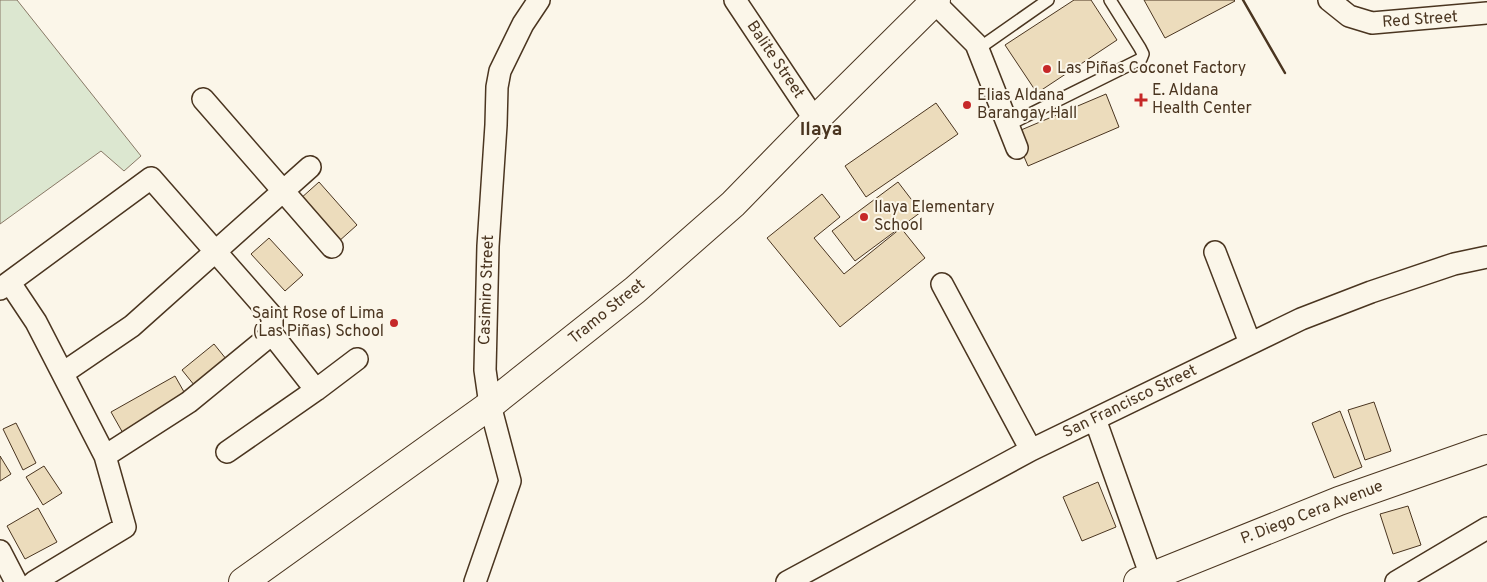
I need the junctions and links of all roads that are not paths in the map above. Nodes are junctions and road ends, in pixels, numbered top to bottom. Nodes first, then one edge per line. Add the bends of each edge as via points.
1 (539, 0) edge
2 (736, 0) edge
3 (1048, 0) edge
4 (1110, 0) edge
5 (1329, 0) edge
6 (935, 1) edge
7 (1487, 13) edge
8 (978, 49) junction
9 (203, 99) dead end
10 (815, 120) junction
11 (1008, 125) junction
12 (1016, 148) dead end
13 (310, 167) dead end
14 (282, 192) junction
15 (332, 247) dead end
16 (215, 252) junction
17 (1215, 252) dead end
18 (1487, 257) edge
19 (942, 284) dead end
20 (5, 286) edge
21 (272, 334) junction
22 (1250, 343) junction
23 (358, 359) dead end
24 (64, 373) junction
25 (316, 390) junction
26 (490, 405) junction
27 (1094, 419) junction
28 (1487, 449) edge
29 (1031, 450) junction
30 (227, 452) dead end
31 (105, 456) junction
32 (1487, 528) edge
33 (0, 551) edge
34 (1147, 580) edge
35 (16, 582) edge
36 (34, 582) edge
37 (243, 582) edge
38 (475, 582) edge
39 (787, 582) edge
40 (1396, 582) edge

1 - 26 street, Casimiro Street via 519,31 500,70 496,87 485,370
2 - 10 street, Balite Street
3 - 8 lane
4 - 11 lane via 1140,48 1141,59
5 - 7 street, Red Street via 1349,16 1372,23
6 - 8 street
6 - 10 street, Tramo Street
8 - 11 street
9 - 14 street
10 - 26 street, Tramo Street via 689,244
11 - 12 street
13 - 14 street
14 - 15 street
14 - 16 street
16 - 20 street via 151,178
16 - 21 street via 272,316
16 - 24 street via 132,326
17 - 22 street
18 - 22 street, San Francisco Street via 1454,264 1371,292
19 - 29 street
20 - 24 street via 36,322
21 - 25 street
21 - 31 street via 189,402
22 - 27 street, San Francisco Street
23 - 25 street
24 - 31 street
25 - 30 street
26 - 37 street, Tramo Street
26 - 38 street, Casimiro Street via 510,481
27 - 29 street, San Francisco Street
27 - 34 street
28 - 34 street, P. Diego Cera Avenue via 1339,501
29 - 39 street, San Francisco Street
31 - 36 street via 125,528
32 - 40 street
33 - 35 street

